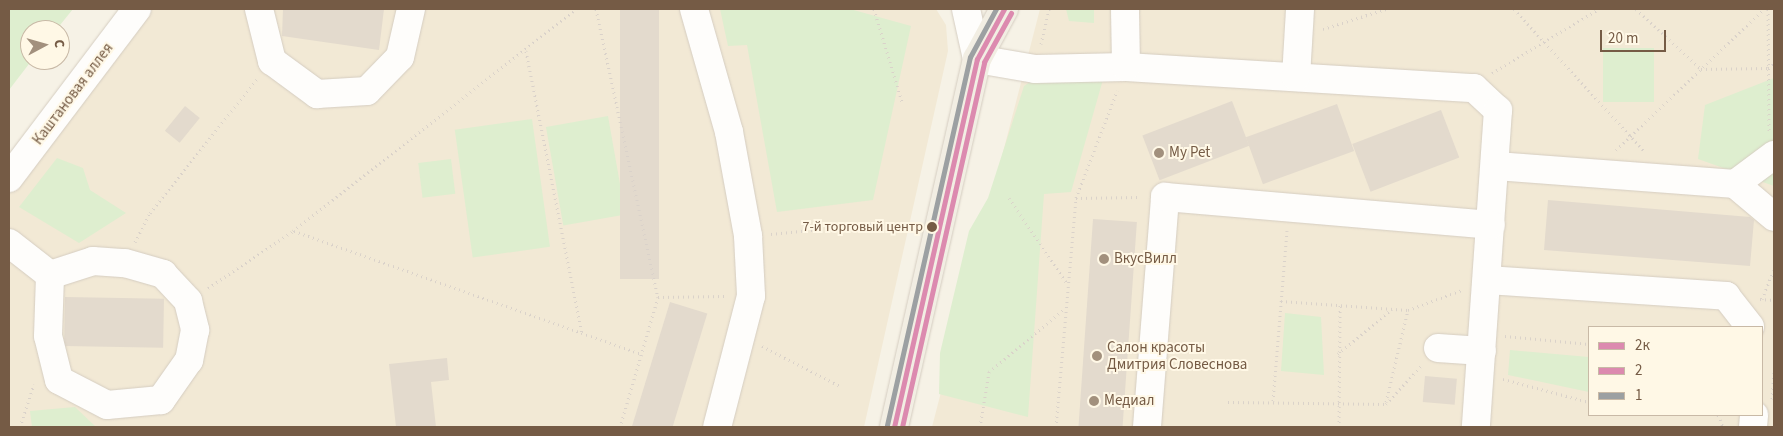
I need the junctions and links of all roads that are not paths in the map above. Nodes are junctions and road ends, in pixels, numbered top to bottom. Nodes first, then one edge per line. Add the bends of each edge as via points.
1 (137, 9) edge
2 (258, 9) edge
3 (411, 9) edge
4 (694, 9) edge
5 (1125, 9) edge
6 (1300, 9) edge
7 (985, 15) edge
8 (977, 59) junction
9 (1126, 67) junction
10 (1296, 77) junction
11 (1772, 148) edge
12 (1496, 166) junction
13 (9, 178) edge
14 (1735, 184) junction
15 (1774, 217) edge
16 (1491, 225) junction
17 (9, 243) edge
18 (50, 274) junction
19 (1487, 280) junction
20 (1749, 326) edge
21 (1438, 348) road end
22 (1482, 354) junction
23 (717, 427) edge
24 (894, 427) edge
25 (1147, 427) edge
26 (1476, 427) edge

1 - 13 street, Каштановая аллея
2 - 3 street via 272,61 317,94 367,91 400,57
4 - 23 street via 729,132 748,236 751,296 744,337
5 - 9 street
6 - 10 street
7 - 8 main road
8 - 9 street via 1035,69
8 - 24 main road
9 - 10 street
10 - 12 street via 1474,88 1498,110
11 - 14 street
12 - 14 street
12 - 16 street
14 - 15 street
16 - 19 street
16 - 25 street via 1165,197
17 - 18 street
18 - 18 street via 93,261 125,262 163,274 188,301 195,330 189,360 161,400 107,405 59,380 48,336
19 - 20 street via 1726,296
19 - 22 street
21 - 22 street
22 - 26 street

